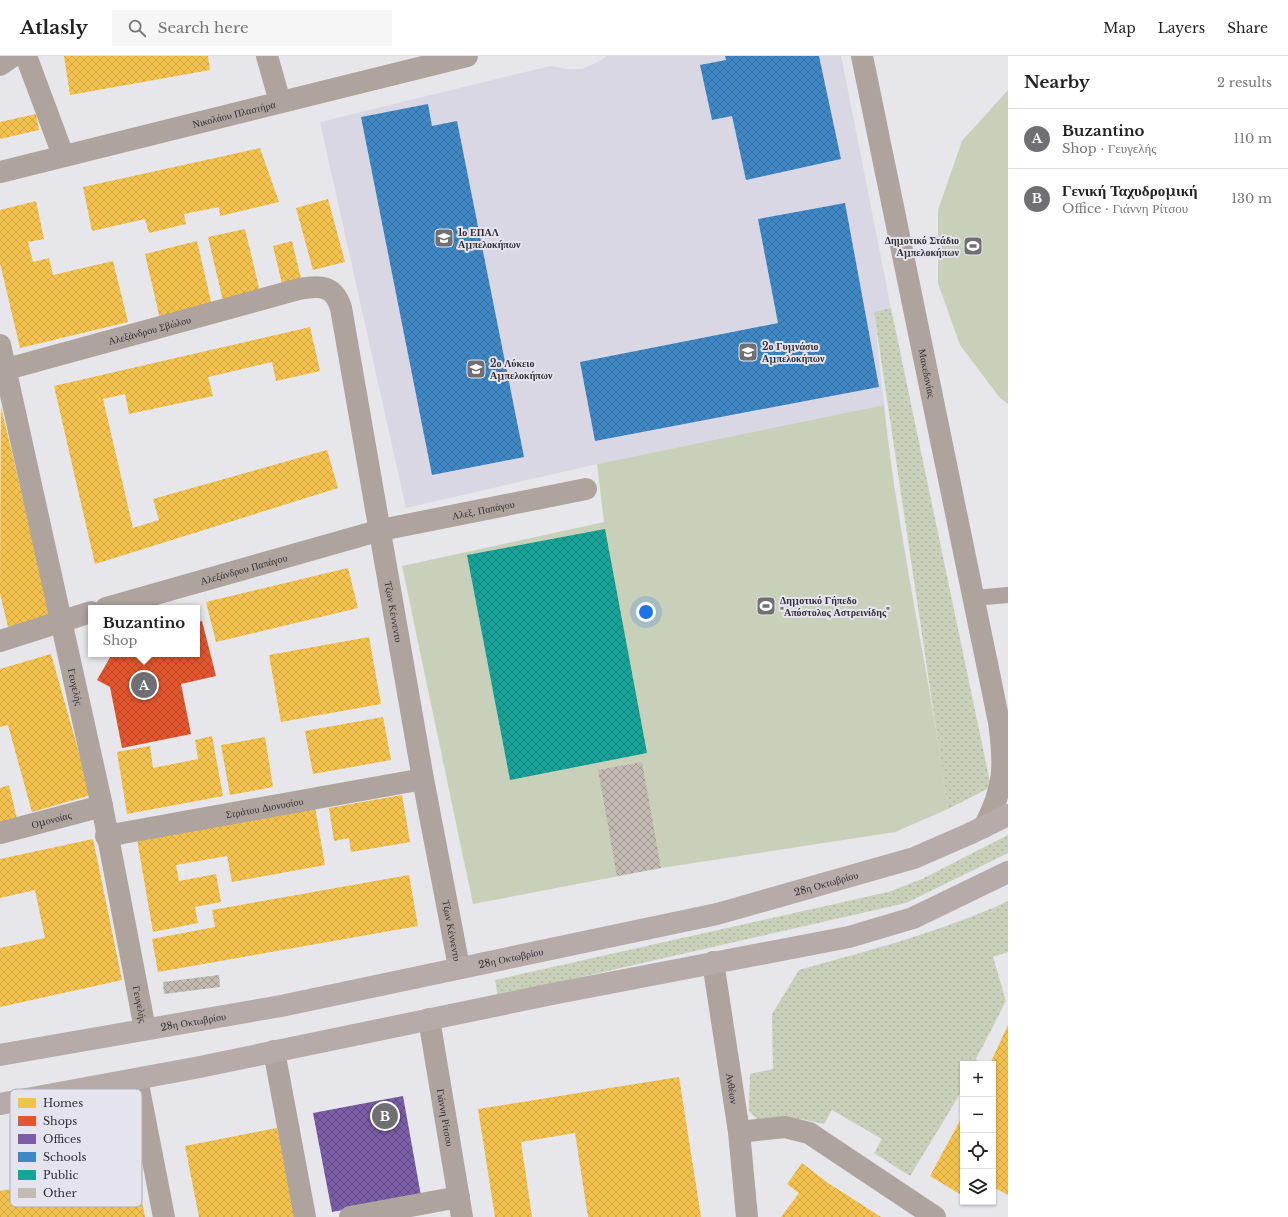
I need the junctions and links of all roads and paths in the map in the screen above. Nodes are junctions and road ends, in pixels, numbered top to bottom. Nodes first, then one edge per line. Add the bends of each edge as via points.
1 (13, 56) edge
2 (26, 56) edge
3 (267, 56) edge
4 (467, 56) edge
5 (862, 56) edge
6 (0, 65) edge
7 (280, 102) junction
8 (63, 155) junction
9 (0, 172) edge
10 (299, 289) joint
11 (0, 345) edge
12 (2, 370) edge
13 (586, 489) dead end
14 (381, 530) junction
15 (1008, 595) edge
16 (974, 598) junction
17 (117, 605) edge
18 (88, 613) edge
19 (61, 621) junction
20 (0, 641) edge
21 (993, 691) junction
22 (1008, 707) edge
23 (423, 779) junction
24 (102, 806) junction
25 (1008, 815) edge
26 (984, 827) junction
27 (0, 833) edge
28 (106, 836) junction
29 (1008, 872) edge
30 (713, 962) junction
31 (459, 967) junction
32 (429, 1019) junction
33 (144, 1030) junction
34 (274, 1051) junction
35 (0, 1055) edge
36 (137, 1079) junction
37 (82, 1089) edge
38 (139, 1089) edge
39 (10, 1102) edge
40 (0, 1104) edge
41 (142, 1105) edge
42 (739, 1132) junction
43 (461, 1207) edge
44 (164, 1217) edge
45 (305, 1217) edge
46 (350, 1217) edge
47 (747, 1217) edge
48 (935, 1217) edge

1 - 6 street
2 - 8 street
3 - 7 street
4 - 7 street, Νικολάου Πλαστήρα
5 - 16 street, Μακεδονίας
7 - 8 street, Νικολάου Πλαστήρα
8 - 9 street, Νικολάου Πλαστήρα
10 - 12 street, Αλεξάνδρου Σβώλου
10 - 14 street, Τζων Κέννεντυ via 319,287 329,290 335,293 339,301
11 - 12 street, Γευγελής
12 - 19 street, Γευγελής
13 - 14 street, Αλεξ. Παπάγου
14 - 17 street, Αλεξάνδρου Παπάγου
14 - 23 street, Τζων Κέννεντυ
15 - 16 lane
16 - 21 street, Μακεδονίας
18 - 19 street
19 - 20 street
19 - 24 street, Γευγελής
21 - 22 street
21 - 26 street, Μακεδονίας via 1002,739 1003,773 998,799
23 - 28 street, Στράτου Διονυσίου
23 - 31 street, Τζων Κέννεντυ
24 - 27 street, Ομονοίας
24 - 28 street, Γευγελής
25 - 26 main road, 28η Οκτωβρίου
26 - 31 main road, 28η Οκτωβρίου via 914,858 746,906
28 - 33 street, Γευγελής
29 - 30 main road via 946,903 895,924 849,937
30 - 32 main road
30 - 42 street, Ανθέων
31 - 33 main road, 28η Οκτωβρίου via 281,1006
32 - 34 main road
32 - 43 street, Γιάννη Ρίτσου
33 - 35 main road, 28η Οκτωβρίου
34 - 36 main road
34 - 45 street
36 - 37 main road
36 - 38 street
39 - 40 main road
41 - 44 street
42 - 47 street, Ανθέων
42 - 48 street via 785,1127 809,1133
43 - 46 street

